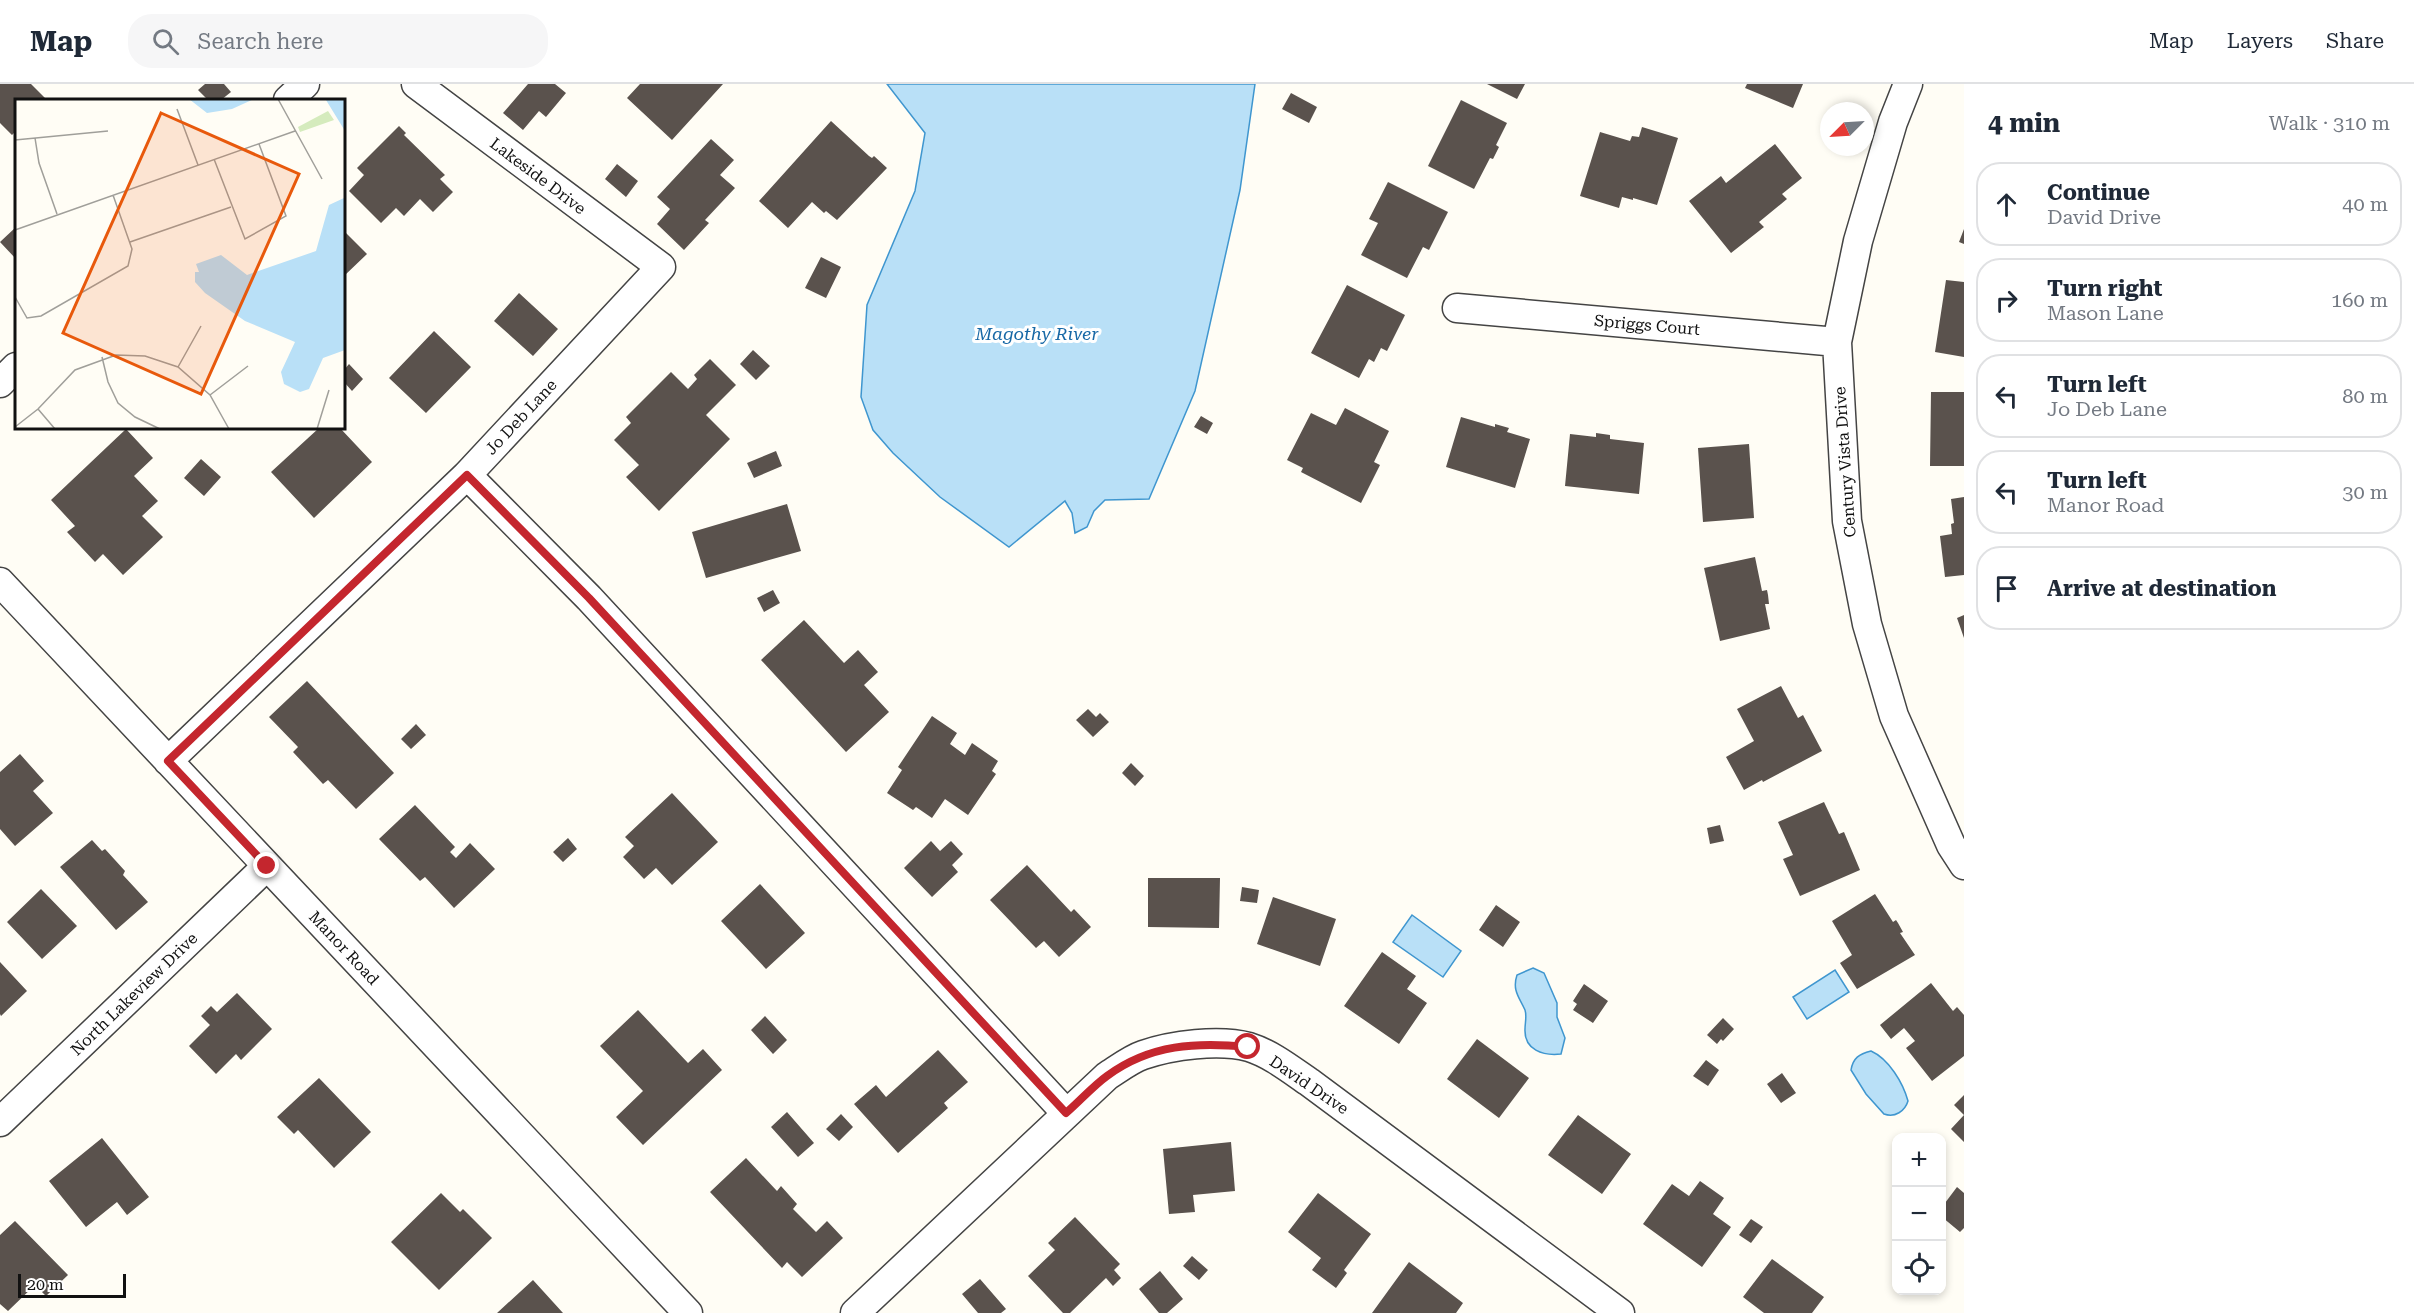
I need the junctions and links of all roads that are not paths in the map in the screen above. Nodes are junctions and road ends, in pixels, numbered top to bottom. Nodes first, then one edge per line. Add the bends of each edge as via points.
1 (305, 84) edge
2 (416, 84) edge
3 (1908, 84) edge
4 (289, 99) edge
5 (661, 267) joint
6 (1457, 308) dead end
7 (1837, 342) junction
8 (15, 368) edge
9 (0, 383) edge
10 (467, 475) junction
11 (0, 582) edge
12 (168, 761) junction
13 (1964, 865) edge
14 (267, 866) junction
15 (1066, 1113) junction
16 (0, 1122) edge
17 (688, 1313) edge
18 (855, 1313) edge
19 (1620, 1313) edge

1 - 4 street
2 - 5 street, Lakeside Drive
3 - 7 street, Century Vista Drive via 1858,242
5 - 10 street, Jo Deb Lane
6 - 7 street, Spriggs Court
7 - 13 street, Century Vista Drive via 1847,521 1867,624 1894,716 1951,845
8 - 9 street
10 - 12 street, Jo Deb Lane
10 - 15 street via 589,598
11 - 12 street, Manor Road
12 - 14 street, Manor Road
14 - 16 street, North Lakeview Drive
14 - 17 street, Manor Road
15 - 18 street, David Drive
15 - 19 street, David Drive via 1107,1076 1141,1055 1179,1046 1248,1047 1309,1082

